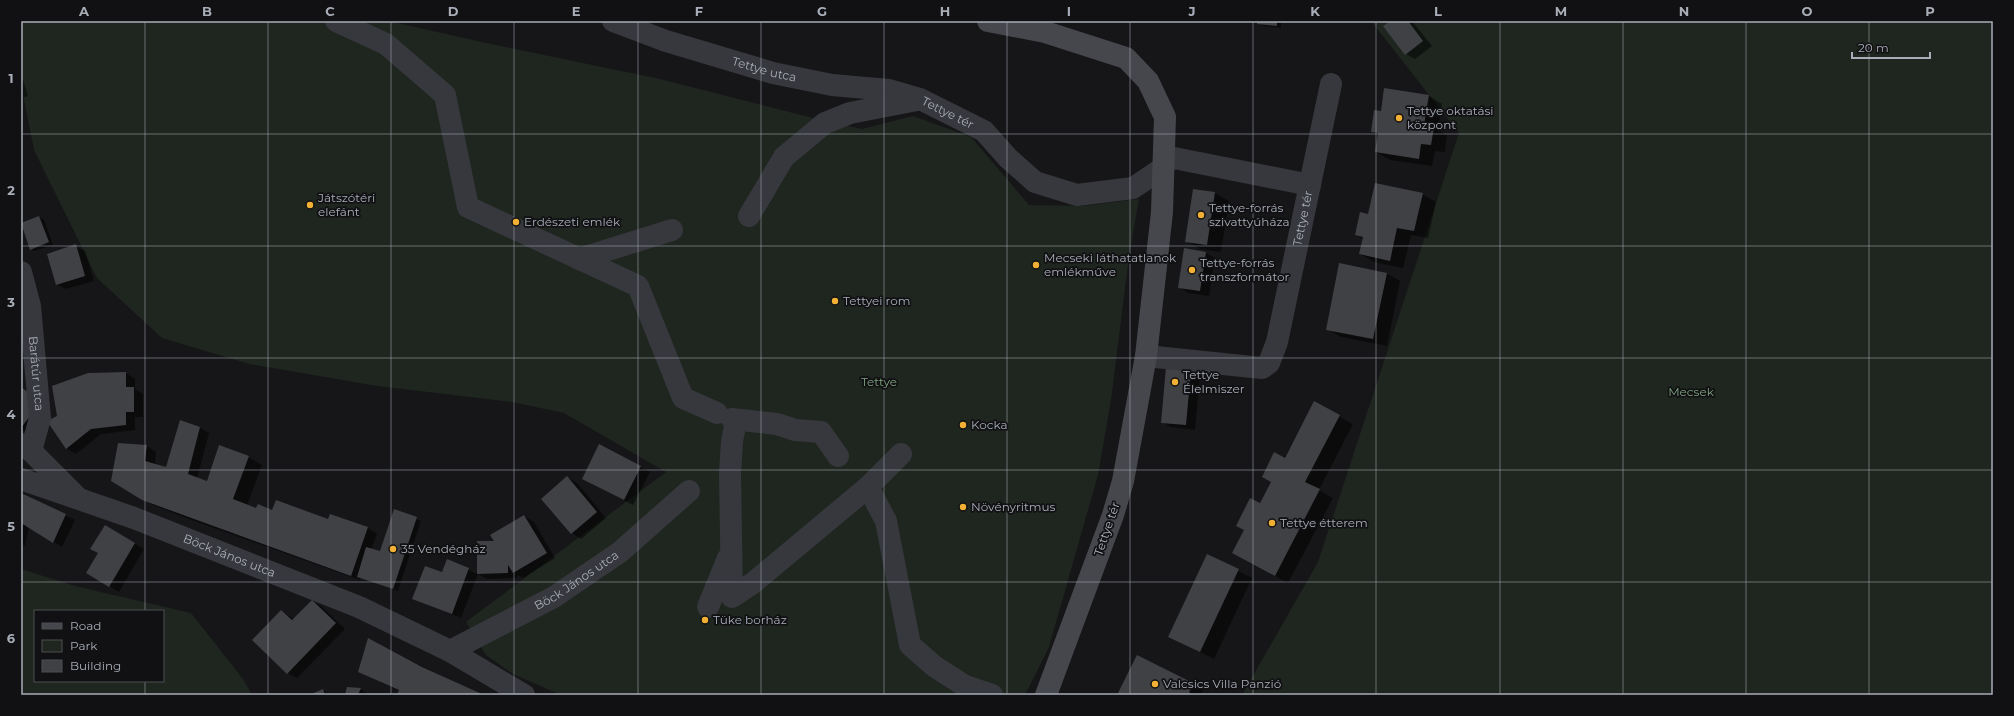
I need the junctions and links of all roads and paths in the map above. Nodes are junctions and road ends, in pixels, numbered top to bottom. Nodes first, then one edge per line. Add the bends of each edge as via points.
1 (336, 21) edge
2 (613, 21) edge
3 (988, 21) edge
4 (1331, 84) dead end
5 (920, 99) junction
6 (1164, 161) junction
7 (1310, 185) junction
8 (748, 216) dead end
9 (672, 230) dead end
10 (579, 258) junction
11 (21, 272) edge
12 (1146, 356) junction
13 (729, 418) junction
14 (26, 448) edge
15 (901, 454) dead end
16 (838, 456) dead end
17 (21, 480) edge
18 (868, 487) junction
19 (689, 491) dead end
20 (81, 501) junction
21 (732, 550) junction
22 (708, 607) dead end
23 (450, 650) junction
24 (524, 695) edge
25 (992, 695) edge
26 (1046, 695) edge

1 - 10 street via 386,44 445,95 468,207
2 - 5 street, Tettye utca via 666,41 773,73 832,85 889,90
3 - 6 street, Tettye tér via 1045,32 1126,58 1148,81 1165,117
4 - 7 street, Tettye tér
5 - 6 street, Tettye tér via 984,132 1035,182 1053,189 1077,195 1133,188
5 - 8 street, Tettye tér via 850,113 824,123 784,157
6 - 7 street, Tettye tér
6 - 12 street, Tettye tér via 1162,212
7 - 12 street, Tettye tér via 1277,342 1269,363 1262,368
9 - 10 street
10 - 13 street via 638,286 683,398
11 - 14 street, Barátúr utca via 30,306 40,418
12 - 26 street, Tettye tér via 1123,481 1113,515
13 - 16 street via 821,432
13 - 21 street via 732,440
14 - 20 street, Böck János utca
15 - 18 street
17 - 20 street
18 - 21 street via 753,583 732,597
18 - 25 street via 886,521 910,645 934,666 965,686
19 - 23 street, Böck János utca via 620,552 554,597
20 - 23 street, Böck János utca via 134,518 359,607
21 - 22 street
23 - 24 street, Böck János utca

